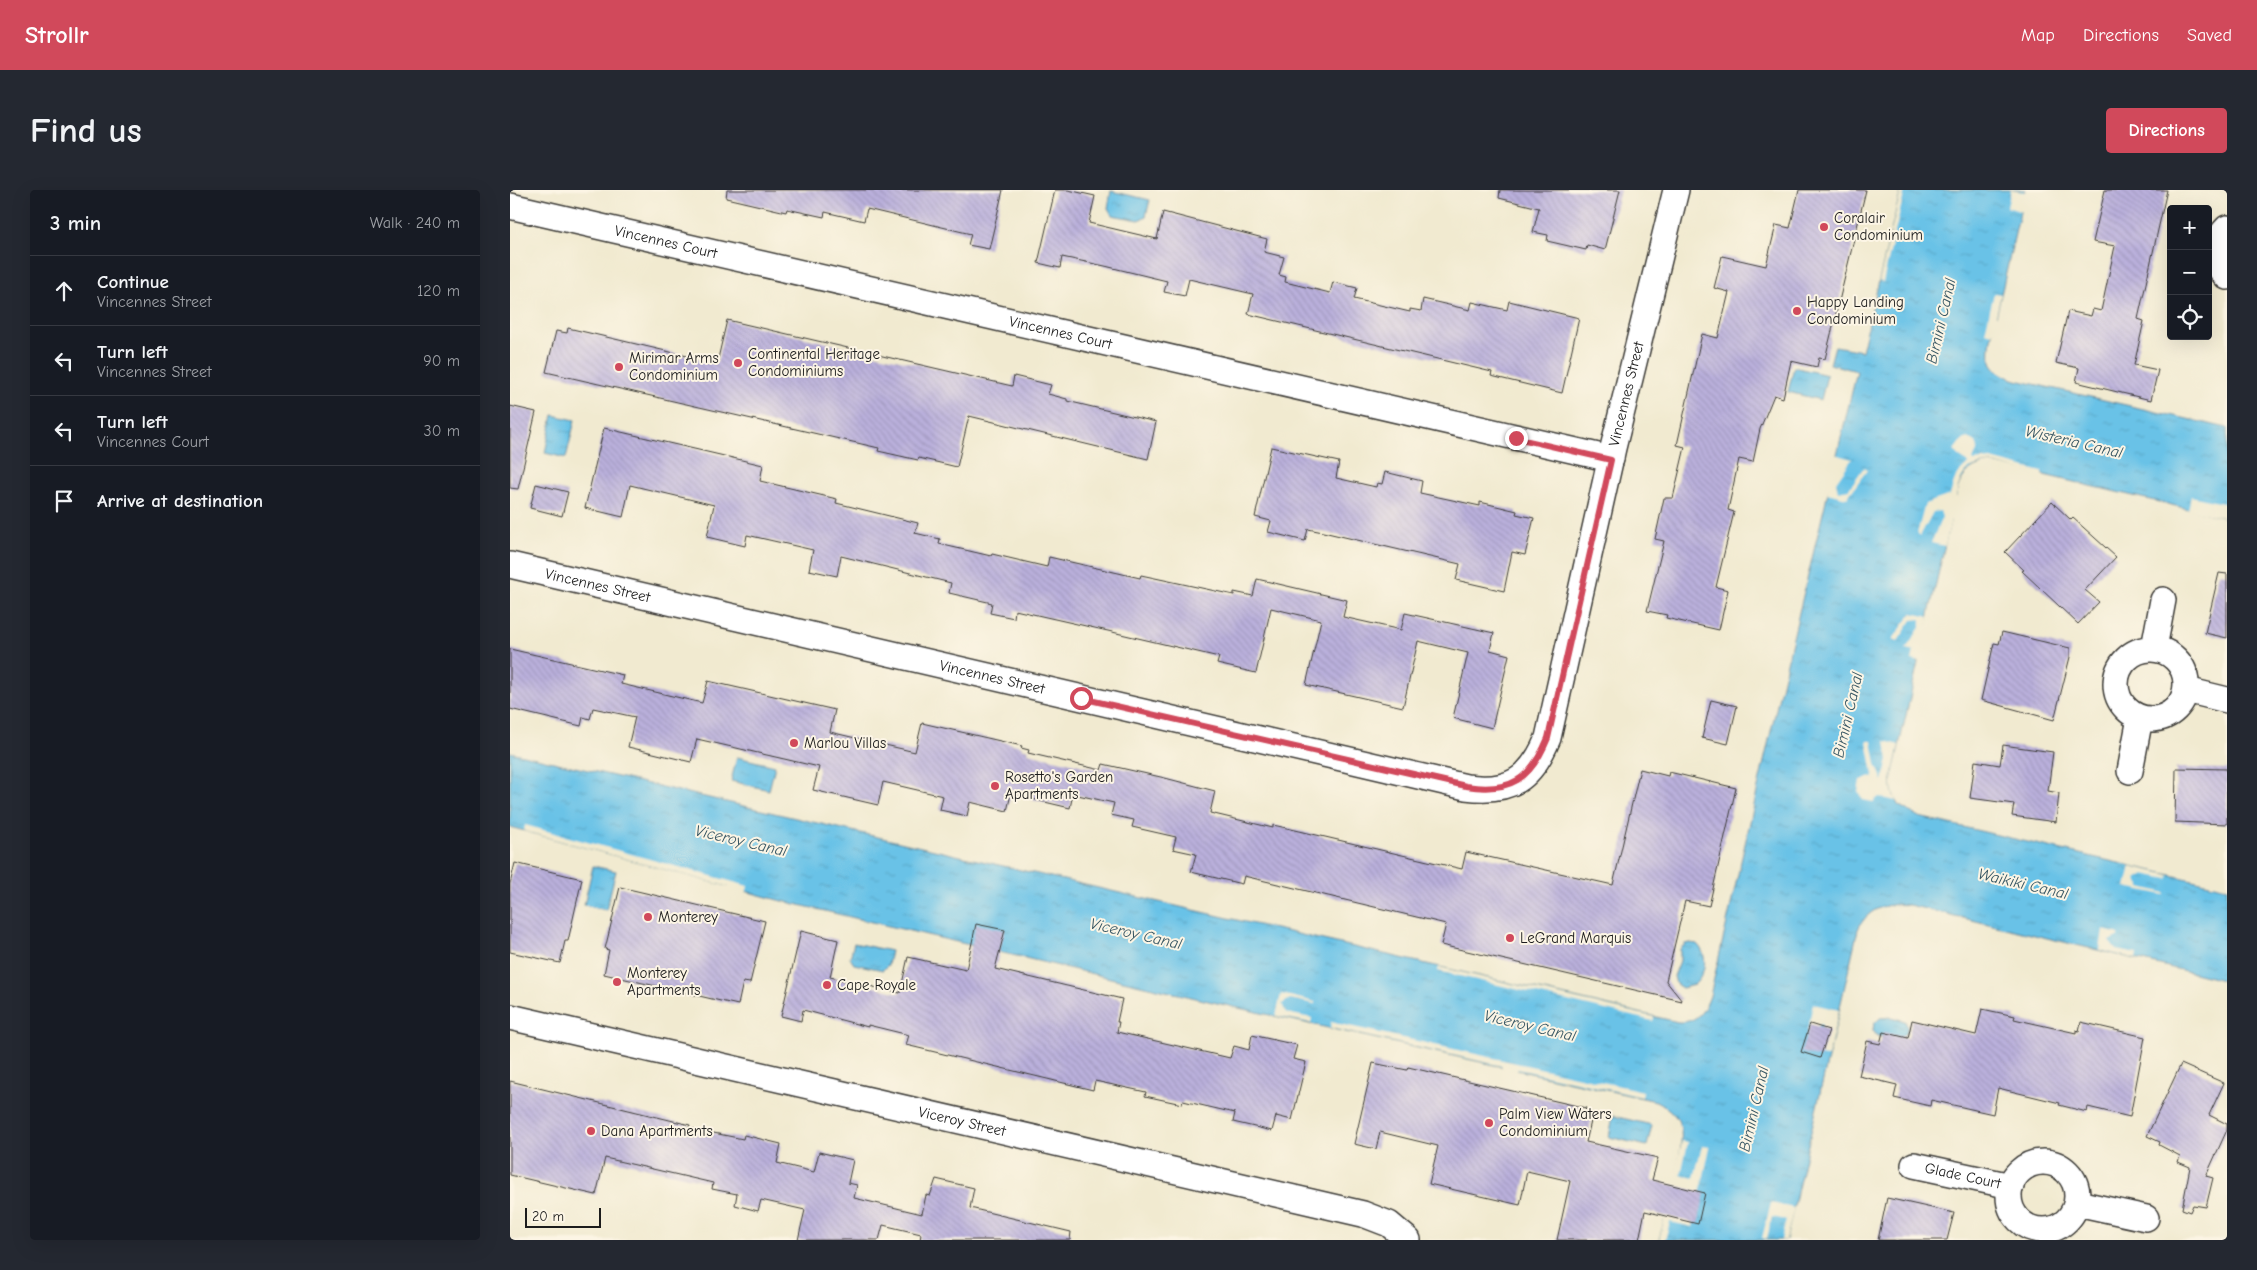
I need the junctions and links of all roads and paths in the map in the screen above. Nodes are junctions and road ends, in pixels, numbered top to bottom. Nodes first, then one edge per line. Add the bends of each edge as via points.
1 (1676, 190) edge
2 (510, 206) edge
3 (2227, 228) edge
4 (2227, 277) edge
5 (1611, 460) junction
6 (510, 565) edge
7 (2163, 600) dead end
8 (2154, 648) junction
9 (2186, 690) junction
10 (2227, 700) edge
11 (2140, 718) junction
12 (2130, 771) dead end
13 (510, 1017) edge
14 (1914, 1165) dead end
15 (2011, 1186) junction
16 (2031, 1234) edge
17 (1408, 1240) edge

1 - 5 street, Vincennes Street
2 - 5 street, Vincennes Court
3 - 4 street via 2221,234 2216,254 2218,264
5 - 6 street, Vincennes Street via 1548,738 1538,760 1521,777 1493,789 1460,785
7 - 8 street
8 - 9 street via 2173,657 2186,678
8 - 11 street via 2145,648 2130,656 2116,683 2122,705
9 - 10 street
9 - 11 street via 2180,705 2172,713 2162,718
11 - 12 street
13 - 17 street, Viceroy Street via 1362,1214 1389,1224
14 - 15 street, Glade Court
15 - 16 street, Glade Court via 2009,1200 2012,1210
15 - 16 street, Glade Court via 2020,1170 2040,1162 2050,1162 2064,1169 2075,1182 2077,1203 2066,1222

